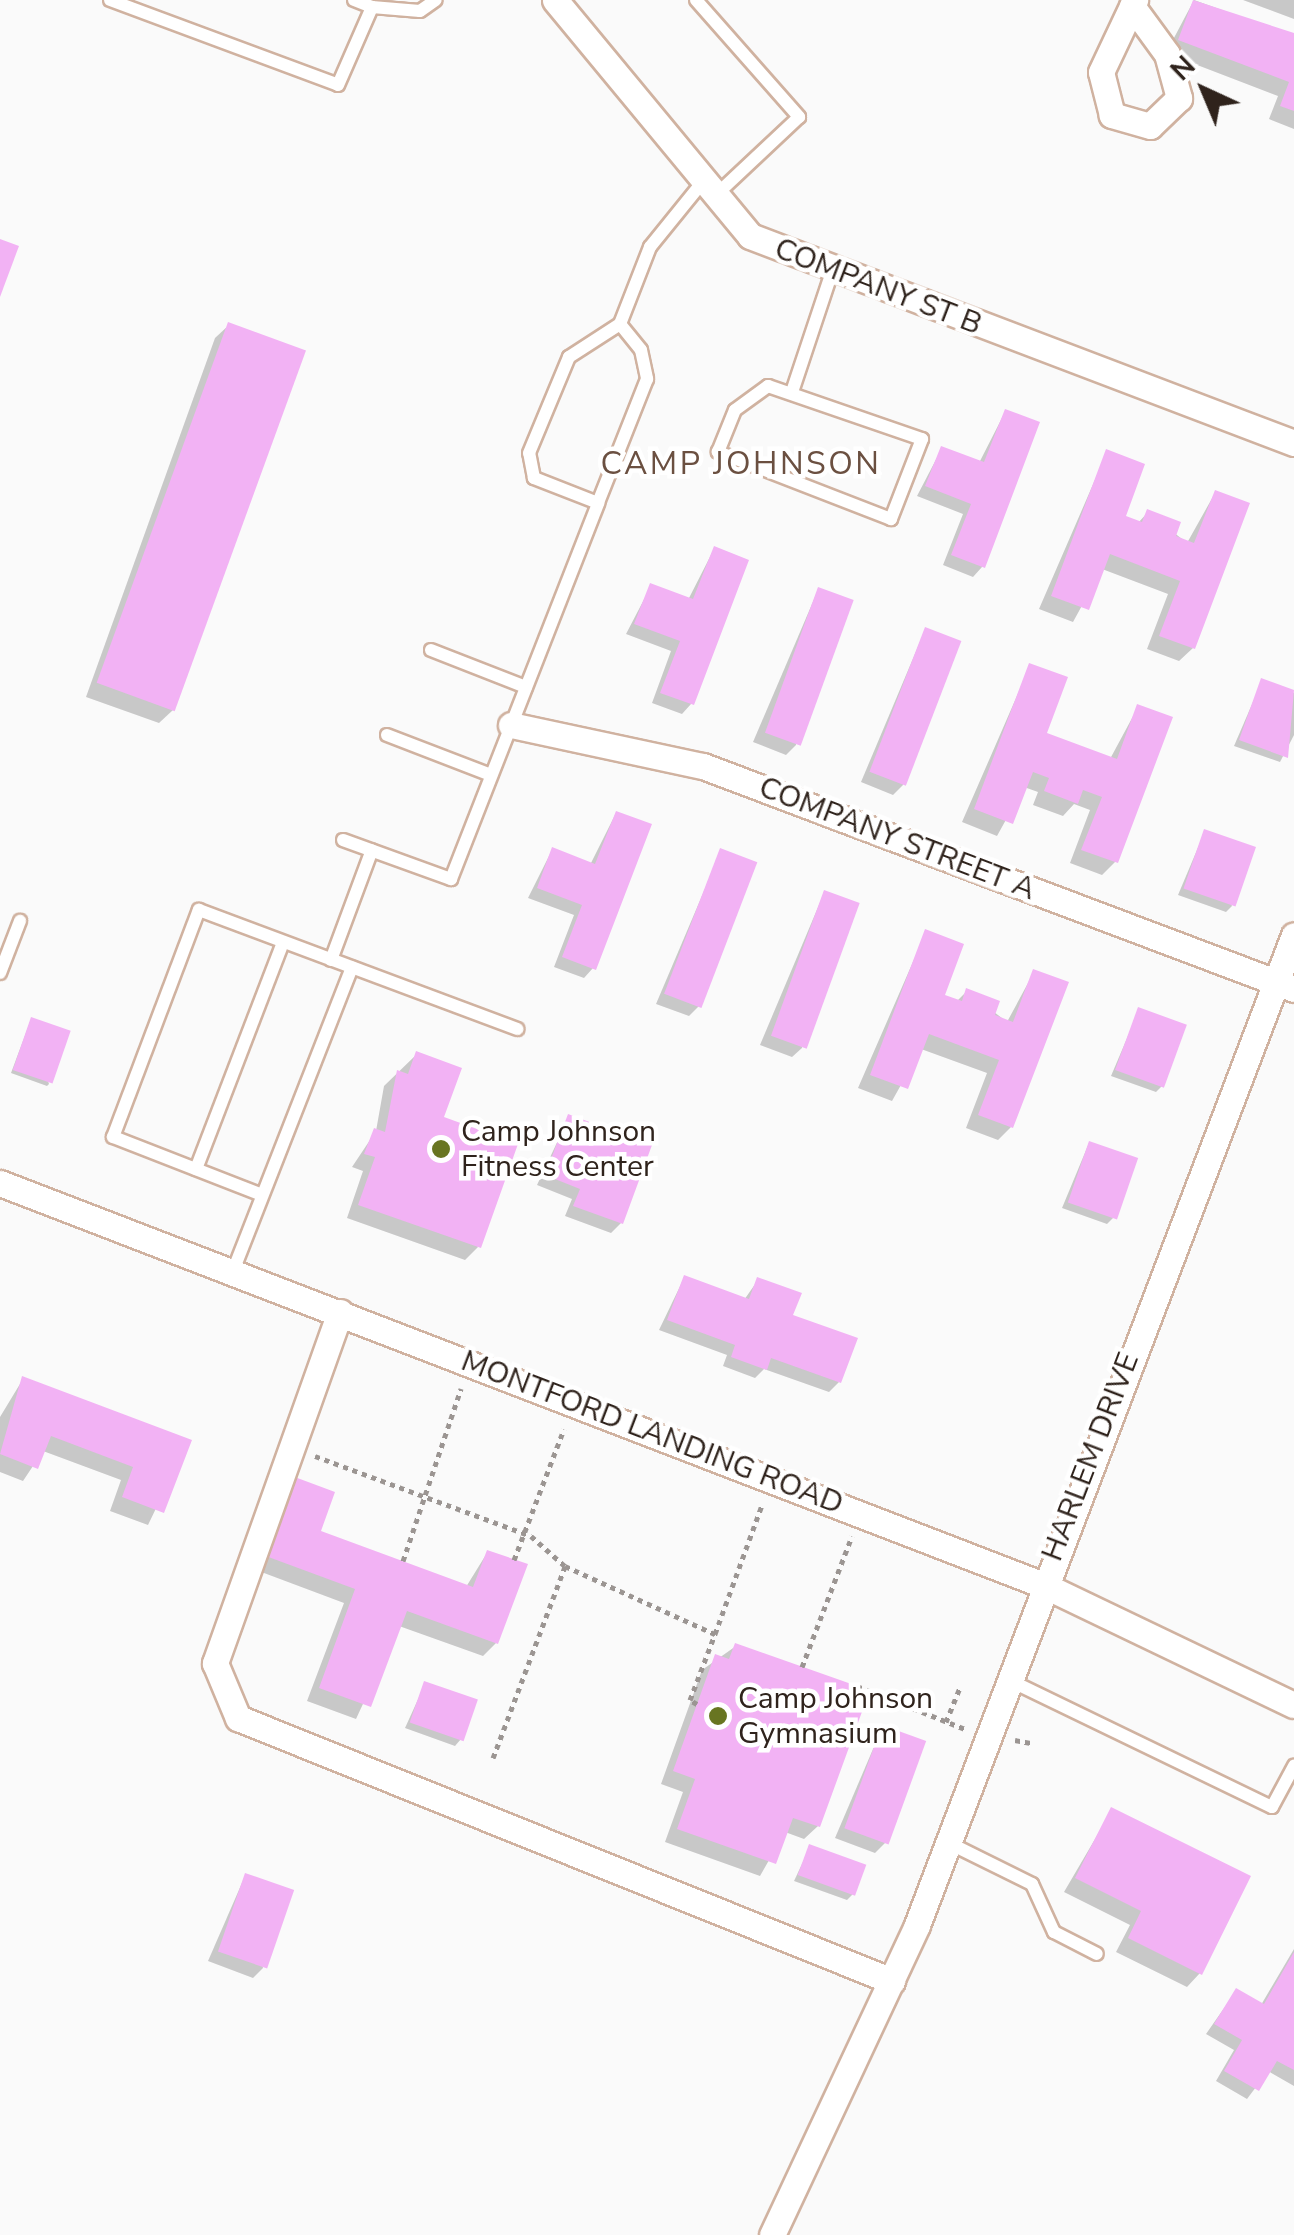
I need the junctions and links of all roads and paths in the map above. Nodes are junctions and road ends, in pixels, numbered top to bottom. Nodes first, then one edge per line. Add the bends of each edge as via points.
1 (110, 0) edge
2 (354, 0) edge
3 (436, 0) edge
4 (555, 0) edge
5 (696, 0) edge
6 (372, 7) junction
7 (711, 187) junction
8 (832, 272) junction
9 (620, 324) junction
10 (792, 389) junction
11 (1294, 443) edge
12 (598, 503) junction
13 (430, 650) dead end
14 (526, 687) junction
15 (511, 725) junction
16 (387, 735) dead end
17 (491, 775) junction
18 (344, 840) dead end
19 (372, 850) junction
20 (20, 922) dead end
21 (1294, 935) edge
22 (283, 942) junction
23 (331, 960) junction
24 (352, 968) junction
25 (0, 974) edge
26 (1285, 986) edge
27 (518, 1028) dead end
28 (196, 1169) junction
29 (0, 1183) edge
30 (262, 1195) junction
31 (232, 1271) junction
32 (340, 1312) junction
33 (470, 1362) junction
34 (574, 1402) junction
35 (292, 1447) junction
36 (772, 1479) junction
37 (425, 1497) junction
38 (860, 1514) junction
39 (524, 1534) junction
40 (514, 1560) dead end
41 (403, 1561) dead end
42 (565, 1566) junction
43 (1041, 1584) junction
44 (716, 1634) junction
45 (802, 1667) dead end
46 (1006, 1679) junction
47 (856, 1686) dead end
48 (960, 1688) dead end
49 (697, 1704) dead end
50 (1294, 1706) edge
51 (946, 1722) junction
52 (986, 1734) junction
53 (1031, 1744) dead end
54 (492, 1758) dead end
55 (1294, 1766) edge
56 (947, 1842) junction
57 (1097, 1954) dead end
58 (892, 1981) junction
59 (772, 2235) edge

1 - 6 lane via 338,86
2 - 6 lane
3 - 6 lane via 420,10
4 - 7 street, COMPANY ST B
5 - 7 lane via 799,117
7 - 8 street, COMPANY ST B via 750,236
7 - 9 lane via 650,246
8 - 10 lane
8 - 11 street, COMPANY ST B
9 - 12 lane via 641,350 647,379
9 - 12 lane via 569,357 529,453 534,478
10 - 10 lane via 768,386 735,410 718,452 891,519 922,439
12 - 14 lane
13 - 14 lane
14 - 15 lane
15 - 17 lane
15 - 26 street, COMPANY STREET A via 704,766
16 - 17 lane
17 - 19 lane via 450,879
18 - 19 lane
19 - 23 lane
20 - 25 lane
21 - 26 street, HARLEM DRIVE
22 - 23 lane
22 - 28 lane
22 - 28 lane via 200,910 113,1136
23 - 24 lane
24 - 27 lane
24 - 30 lane
26 - 43 street, HARLEM DRIVE
28 - 30 lane
29 - 31 street, MONTFORD LANDING ROAD
30 - 31 lane
31 - 32 street, MONTFORD LANDING ROAD
32 - 33 street, MONTFORD LANDING ROAD
32 - 35 street
33 - 34 street, MONTFORD LANDING ROAD
33 - 37 path
34 - 36 street, MONTFORD LANDING ROAD
34 - 39 path
35 - 37 path
35 - 58 street via 215,1663 238,1718
36 - 38 street, MONTFORD LANDING ROAD
36 - 44 path
37 - 39 path
37 - 41 path
38 - 43 street, MONTFORD LANDING ROAD
38 - 45 path
39 - 40 path
39 - 42 path
42 - 44 path
42 - 54 path
43 - 46 street, HARLEM DRIVE
43 - 50 street, MONTFORD LANDING ROAD
44 - 49 path via 690,1700
46 - 52 street, HARLEM DRIVE
46 - 55 lane via 1272,1807
47 - 51 path
48 - 51 path
51 - 52 path
52 - 53 path
52 - 56 street, HARLEM DRIVE
56 - 57 lane via 1032,1884 1054,1932
56 - 58 street, HARLEM DRIVE
58 - 59 street, HARLEM DRIVE

